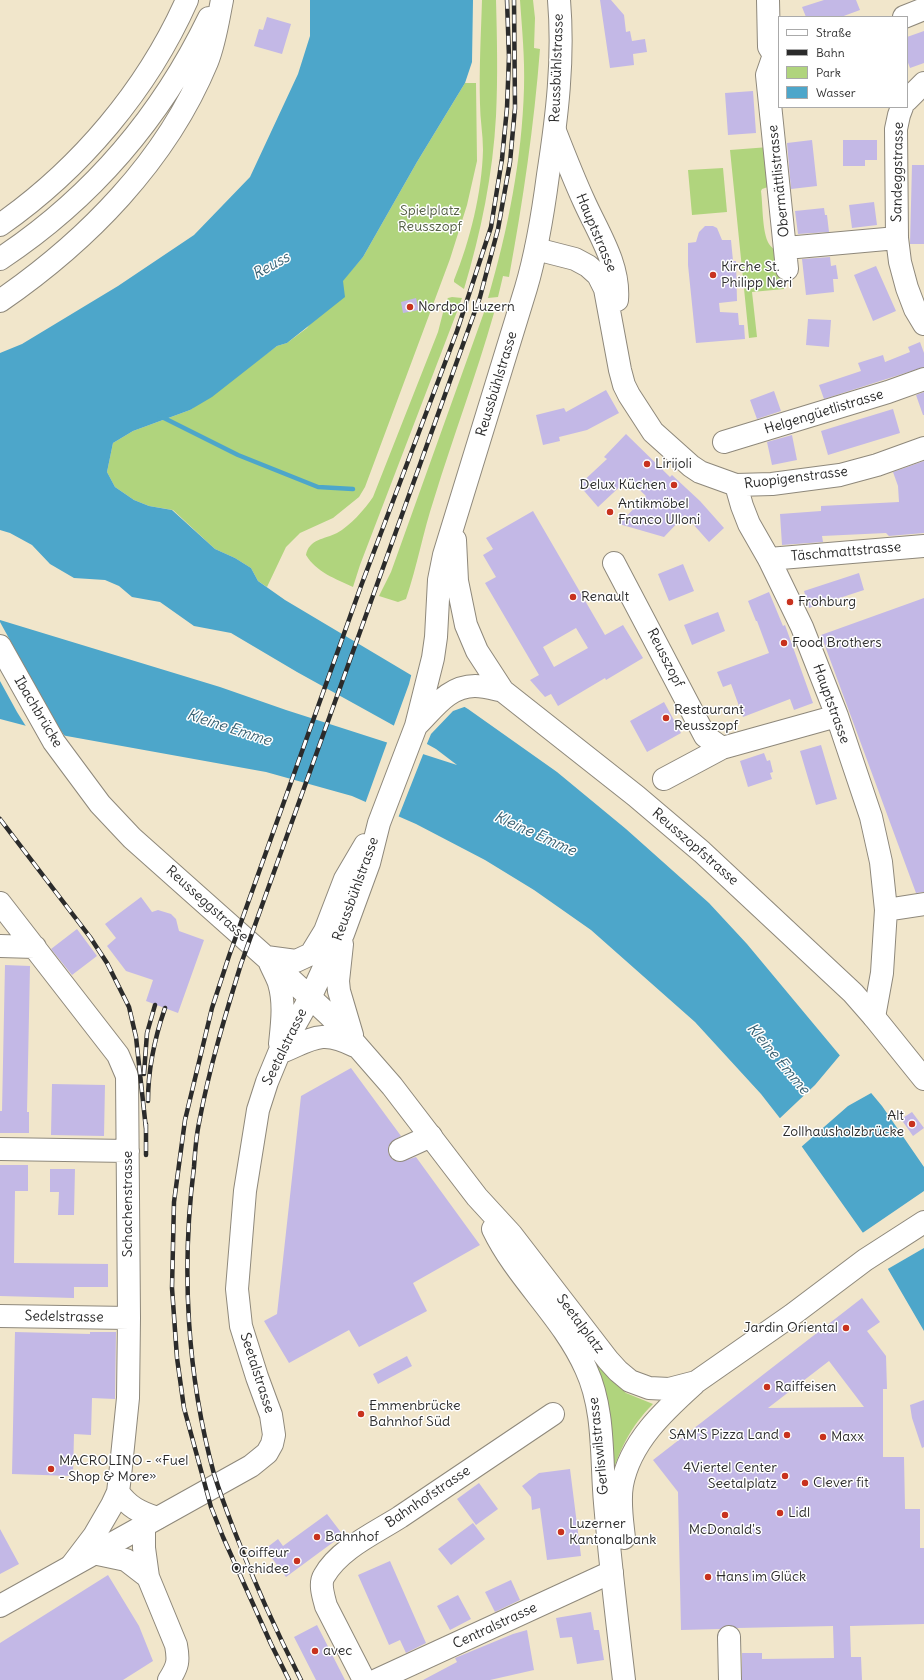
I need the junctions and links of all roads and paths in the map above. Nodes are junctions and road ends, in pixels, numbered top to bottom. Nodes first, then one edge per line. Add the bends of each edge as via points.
1 (187, 0) edge
2 (218, 0) edge
3 (222, 0) edge
4 (559, 0) edge
5 (768, 0) edge
6 (924, 9) edge
7 (906, 16) edge
8 (777, 56) edge
9 (924, 83) edge
10 (908, 99) edge
11 (902, 108) edge
12 (555, 131) junction
13 (0, 225) edge
14 (897, 238) junction
15 (536, 249) junction
16 (787, 258) joint
17 (0, 259) edge
18 (6, 296) edge
19 (924, 324) edge
20 (615, 339) junction
21 (924, 379) edge
22 (724, 442) dead end
23 (924, 448) edge
24 (736, 485) junction
25 (455, 521) junction
26 (924, 546) edge
27 (769, 558) junction
28 (614, 563) dead end
29 (0, 646) edge
30 (503, 692) junction
31 (837, 716) junction
32 (416, 726) junction
33 (722, 748) junction
34 (65, 757) joint
35 (664, 779) dead end
36 (379, 823) junction
37 (0, 903) edge
38 (924, 904) edge
39 (886, 910) junction
40 (343, 934) junction
41 (0, 946) edge
42 (35, 947) junction
43 (266, 957) junction
44 (310, 998) junction
45 (874, 1017) junction
46 (355, 1046) junction
47 (279, 1053) junction
48 (924, 1079) edge
49 (432, 1136) junction
50 (0, 1149) edge
51 (400, 1150) dead end
52 (128, 1151) junction
53 (477, 1197) junction
54 (924, 1222) edge
55 (0, 1316) edge
56 (129, 1318) junction
57 (696, 1382) junction
58 (553, 1414) dead end
59 (118, 1492) junction
60 (150, 1521) junction
61 (93, 1553) junction
62 (72, 1565) junction
63 (612, 1573) junction
64 (148, 1577) junction
65 (0, 1606) edge
66 (729, 1637) dead end
67 (169, 1680) edge
68 (364, 1680) edge
69 (377, 1680) edge
70 (624, 1680) edge
71 (639, 1680) edge
72 (730, 1680) edge

1 - 13 main road via 154,61 106,127 50,186
2 - 17 main road via 171,87 109,168 70,205
3 - 18 main road via 208,60 189,101 162,143 129,187 76,242 45,269
4 - 12 main road, Reussbühlstrasse via 561,63
5 - 8 main road, Obermättlistrasse via 769,47
6 - 7 main road
8 - 16 main road, Obermättlistrasse via 767,75
9 - 10 main road
11 - 14 main road, Sandeggstrasse via 896,129
12 - 15 main road, Reussbühlstrasse
12 - 20 main road, Hauptstrasse via 569,170 596,224 613,266 618,290
14 - 16 main road, Sandeggstrasse
14 - 19 main road, Sandeggstrasse via 906,288
15 - 20 main road, Hauptstrasse via 575,259 598,275 605,289
15 - 25 main road, Reussbühlstrasse
20 - 24 main road, Hauptstrasse via 624,385 653,432 691,466
21 - 22 main road, Helgengüetlistrasse
23 - 24 main road, Ruopigenstrasse via 840,475 772,484
24 - 27 main road, Hauptstrasse via 749,524
25 - 30 main road, Reusszopfstrasse via 457,581 461,608 471,638
25 - 32 main road, Reussbühlstrasse via 440,570 431,672
26 - 27 main road, Täschmattstrasse
27 - 31 main road, Hauptstrasse via 802,627
28 - 33 main road, Reusszopf via 705,736
29 - 34 main road, Ibachbrücke via 34,709
30 - 32 main road, Reusszopfstrasse via 476,686 462,687 446,695
30 - 45 main road, Reusszopfstrasse via 632,793 702,852 825,966
31 - 33 main road
31 - 39 main road, Hauptstrasse via 871,817 881,862
32 - 36 main road, Reussbühlstrasse
33 - 35 main road
34 - 43 main road, Reusseggstrasse via 100,804 132,838
36 - 40 main road, Reussbühlstrasse via 369,863
36 - 43 main road via 345,879 325,932 311,954 296,961
37 - 42 main road, Schachenstrasse
38 - 39 main road
39 - 45 main road, Hauptstrasse via 882,973
40 - 44 main road, Reussbühlstrasse
40 - 46 main road via 338,991
41 - 42 main road
42 - 52 main road, Schachenstrasse via 118,1055 127,1076
43 - 44 main road, Reusseggstrasse
43 - 47 main road via 279,982 282,998 283,1018
44 - 46 main road, Reusseggstrasse via 330,1016
44 - 47 main road, Seetalstrasse
45 - 48 main road, Reusszopfstrasse
46 - 47 main road via 337,1038 323,1036
46 - 49 main road, Seetalplatz via 392,1086
47 - 60 main road, Seetalstrasse via 262,1095 250,1154 237,1289 241,1326 271,1415 274,1435 272,1444 267,1453 251,1466
49 - 51 main road
49 - 53 main road, Seetalplatz
50 - 52 main road
52 - 56 main road, Schachenstrasse
53 - 57 main road, Seetalplatz via 511,1234 608,1360 624,1376 642,1386 656,1389 669,1389
53 - 63 main road, Gerliswilstrasse via 500,1243 567,1336 587,1370 594,1391 600,1430
54 - 57 main road, Seetalplatz via 869,1257
55 - 56 main road, Sedelstrasse
56 - 59 main road, Schachenstrasse via 128,1398
57 - 71 main road, Gerliswilstrasse via 647,1432 634,1452 622,1485 621,1509
58 - 68 main road, Bahnhofstrasse via 359,1542 331,1566 323,1578 326,1606
59 - 60 main road
59 - 62 main road, Schachenstrasse via 94,1536
60 - 61 main road, Seetalstrasse
60 - 64 main road via 144,1548
61 - 62 main road, Seetalstrasse
61 - 64 main road via 126,1560
62 - 65 main road, Seetalstrasse
63 - 69 main road, Centralstrasse
63 - 70 main road, Gerliswilstrasse
64 - 67 main road via 176,1645 178,1662
66 - 72 main road

